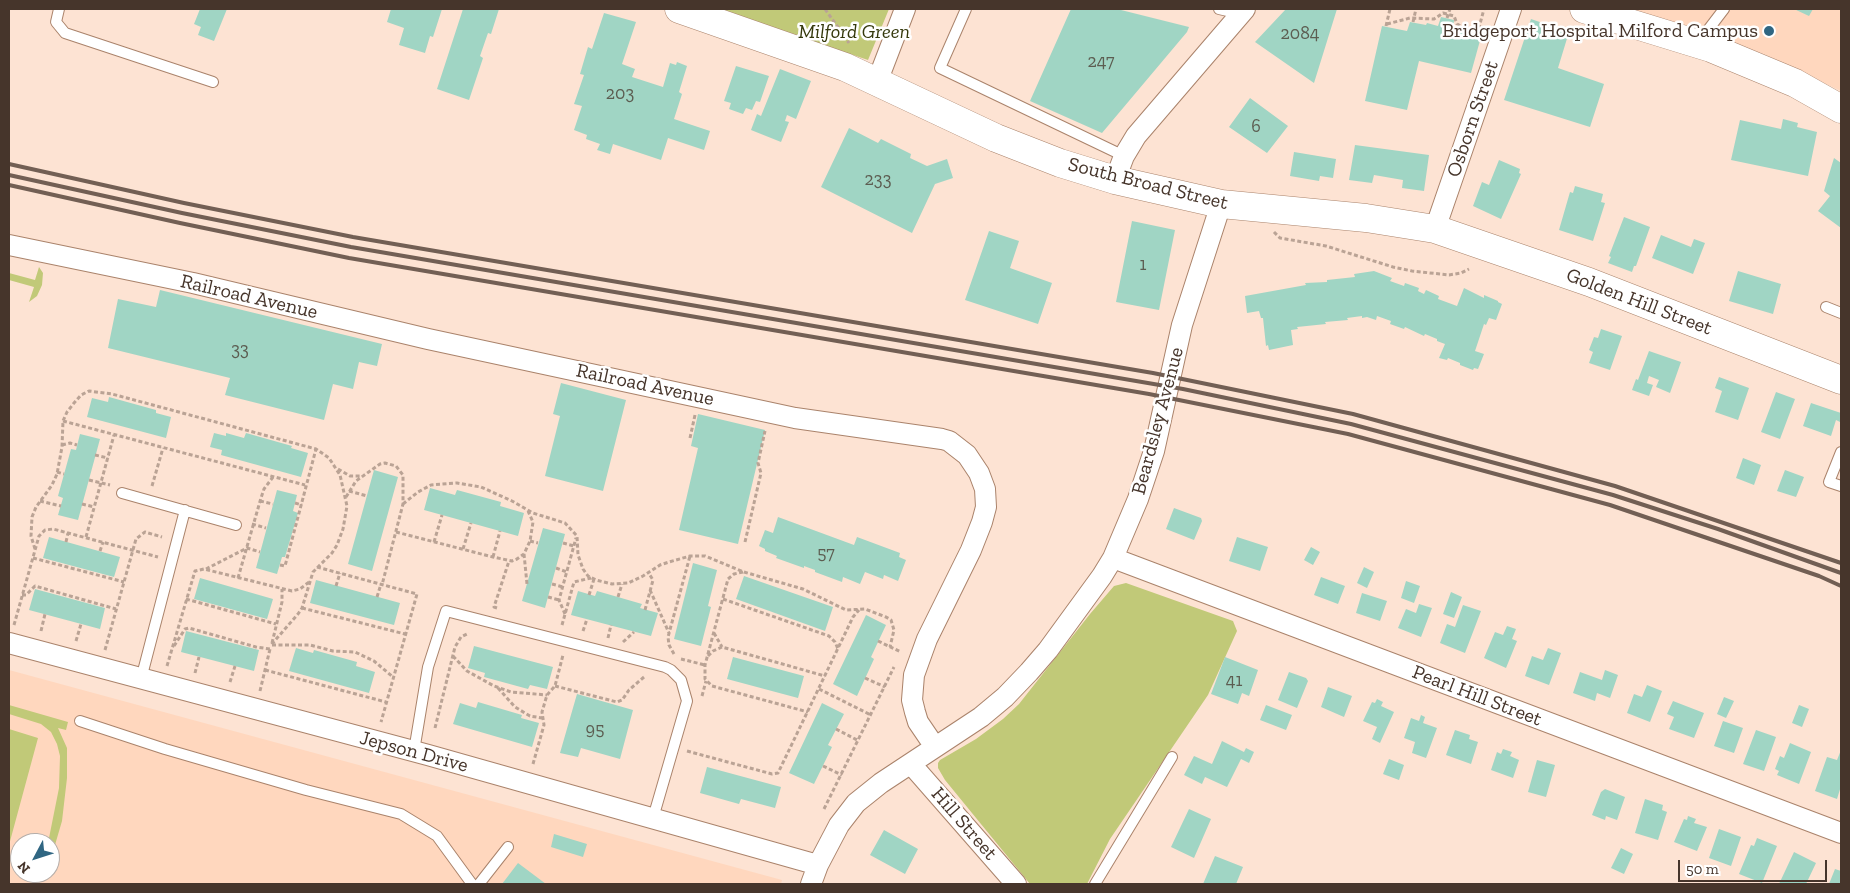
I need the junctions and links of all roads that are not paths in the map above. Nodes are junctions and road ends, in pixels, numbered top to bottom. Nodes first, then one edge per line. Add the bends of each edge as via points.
1 (60, 9) edge
2 (679, 9) edge
3 (905, 9) edge
4 (966, 9) edge
5 (1218, 9) edge
6 (1511, 9) edge
7 (1584, 9) edge
8 (1724, 9) edge
9 (1243, 11) edge
10 (1698, 43) junction
11 (213, 82) dead end
12 (877, 82) junction
13 (1841, 109) edge
14 (1120, 168) junction
15 (1221, 204) junction
16 (1435, 229) junction
17 (9, 245) edge
18 (1826, 307) dead end
19 (1841, 313) edge
20 (1841, 380) edge
21 (1841, 452) edge
22 (1841, 486) edge
23 (122, 492) road end
24 (185, 510) junction
25 (236, 525) dead end
26 (1113, 558) junction
27 (9, 643) edge
28 (141, 678) junction
29 (80, 721) dead end
30 (935, 747) junction
31 (421, 753) junction
32 (1172, 757) dead end
33 (911, 764) junction
34 (653, 818) junction
35 (1841, 833) edge
36 (508, 847) dead end
37 (818, 865) junction
38 (472, 884) edge
39 (479, 884) edge
40 (811, 884) edge
41 (1016, 884) edge
42 (1095, 884) edge

1 - 11 lane via 56,22 65,34
2 - 12 main road, South Broad Street via 845,67
3 - 12 street
4 - 14 lane via 940,68
5 - 9 lane
6 - 16 street, Osborn Street
7 - 10 main road
8 - 10 lane
9 - 14 street via 1147,122
10 - 13 main road via 1787,79
12 - 14 main road, South Broad Street via 1028,152
14 - 15 main road, South Broad Street
15 - 16 main road, South Broad Street via 1366,218
15 - 26 street, Beardsley Avenue via 1182,325 1154,451
16 - 20 main road, Golden Hill Street via 1588,282
17 - 30 street, Railroad Avenue via 770,412 942,439 955,444 973,462 986,498 982,522 971,550 922,651 914,675 912,700 915,712
18 - 19 lane
21 - 22 lane via 1829,482
23 - 24 lane
24 - 25 lane
24 - 28 lane
26 - 30 street, Beardsley Avenue via 1074,617 1029,672 981,717
26 - 35 street, Pearl Hill Street
27 - 28 street, Jepson Drive
28 - 31 street, Jepson Drive
29 - 38 lane via 184,755 401,814 437,836
30 - 33 street, Beardsley Avenue
31 - 34 street, Jepson Drive
31 - 34 lane via 428,667 446,611 664,667 681,680 687,701
32 - 42 lane
33 - 37 street, Beardsley Avenue via 856,803 839,825
33 - 41 street, Hill Street
34 - 37 street, Jepson Drive
36 - 39 lane
37 - 40 street, Beardsley Avenue

